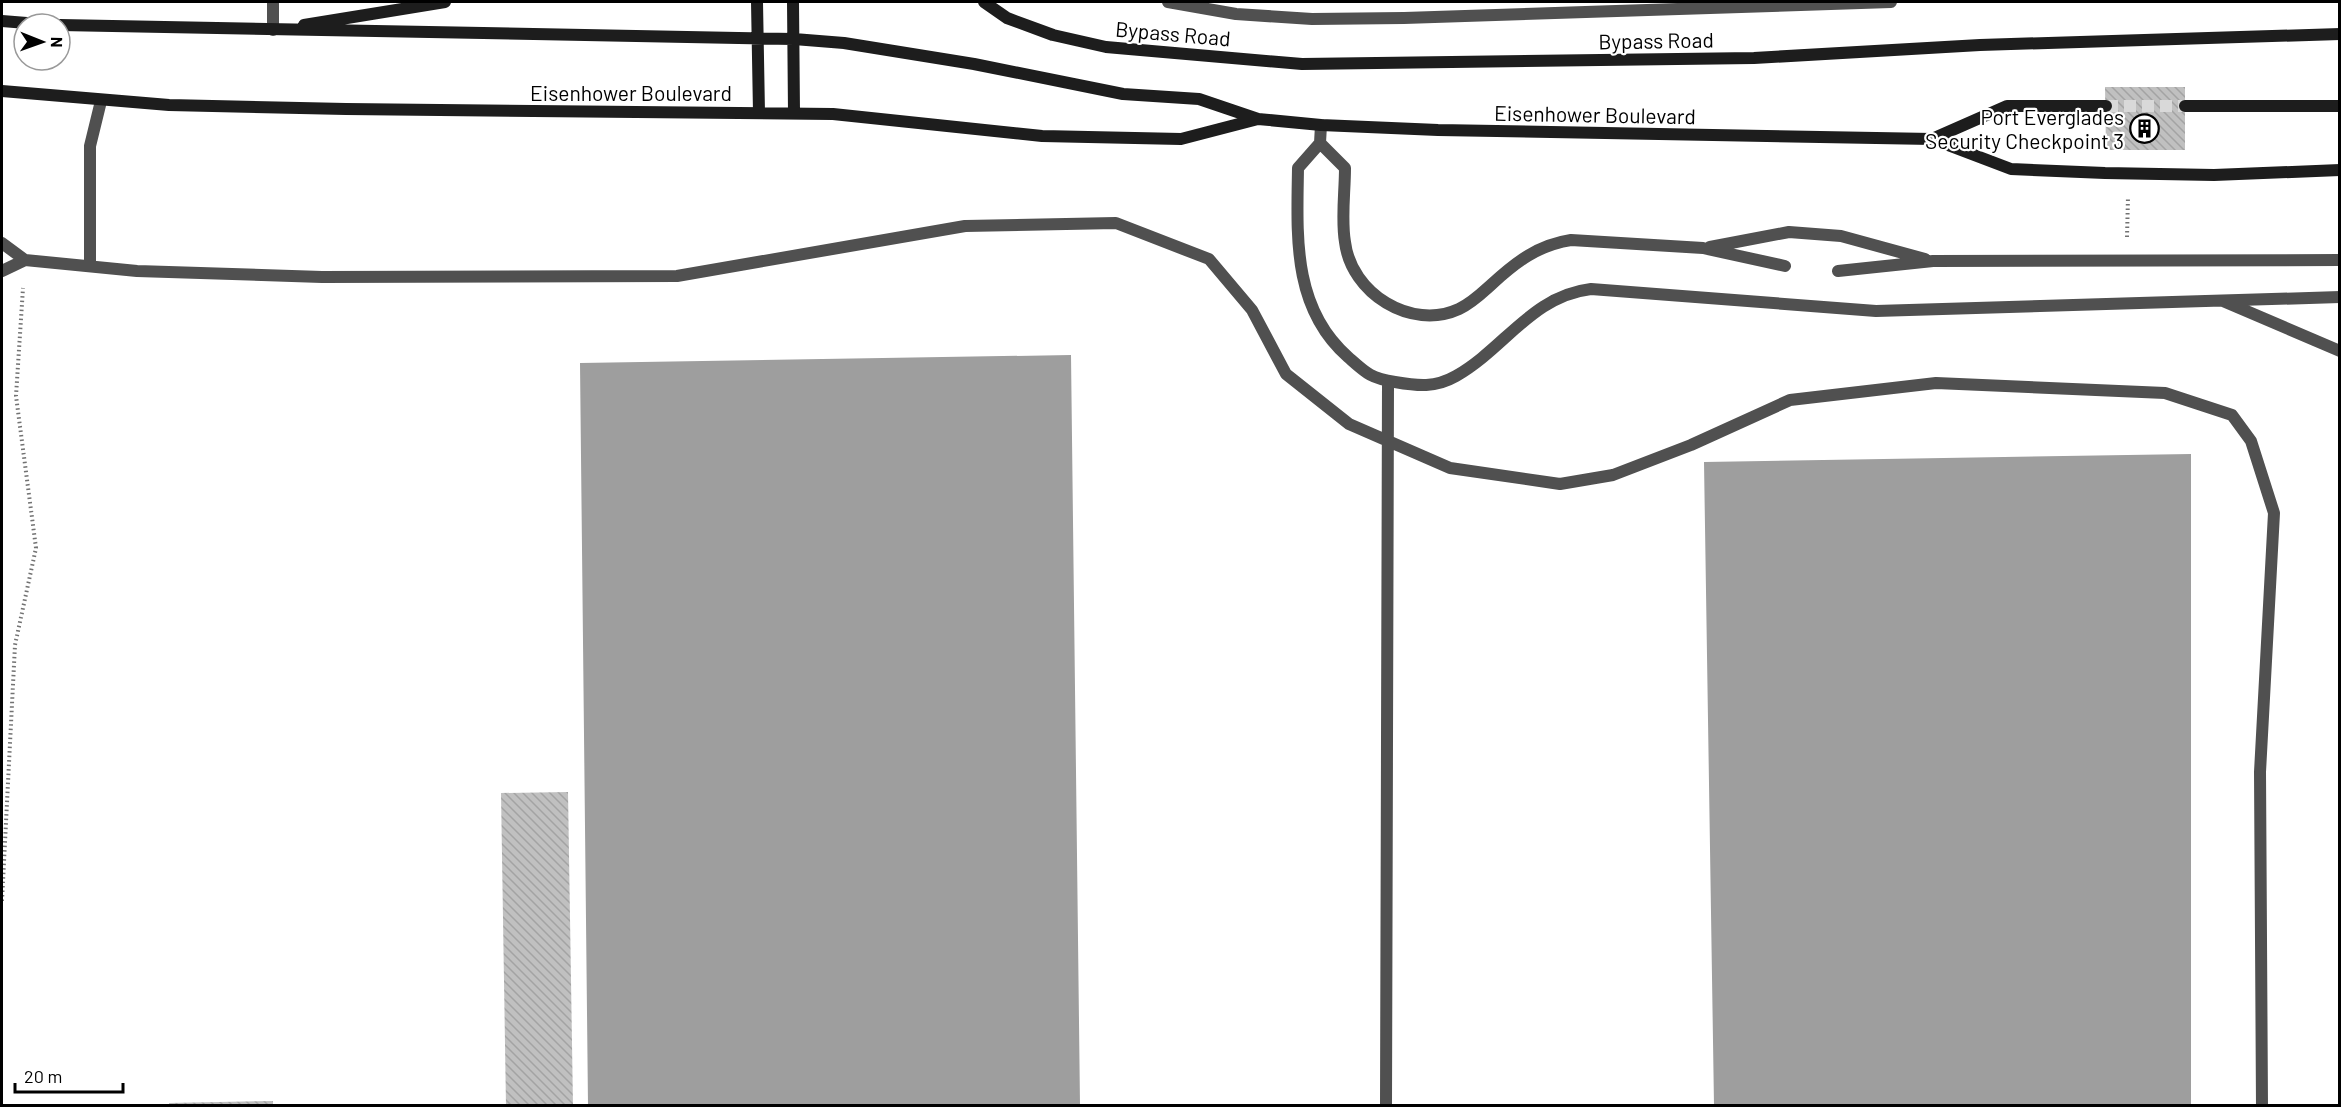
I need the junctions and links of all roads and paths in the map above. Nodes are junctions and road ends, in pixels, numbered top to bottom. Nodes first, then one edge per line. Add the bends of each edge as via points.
1 (273, 2) edge
2 (445, 2) edge
3 (757, 2) edge
4 (793, 2) edge
5 (984, 2) edge
6 (1168, 2) edge
7 (1891, 2) edge
8 (72, 25) edge
9 (273, 30) junction
10 (2340, 34) edge
11 (757, 38) junction
12 (794, 39) junction
13 (2, 92) edge
14 (101, 101) junction
15 (2106, 106) tunnel mouth
16 (2185, 106) tunnel mouth
17 (2340, 106) edge
18 (759, 113) junction
19 (794, 113) junction
20 (1258, 119) junction
21 (1321, 125) junction
22 (1932, 139) junction
23 (1320, 143) junction
24 (2340, 170) edge
25 (2128, 196) dead end
26 (2, 243) edge
27 (1703, 248) junction
28 (2126, 259) junction
29 (25, 260) junction
30 (2340, 260) edge
31 (1933, 261) junction
32 (90, 266) junction
33 (1785, 266) dead end
34 (1838, 271) dead end
35 (2, 272) edge
36 (2340, 297) edge
37 (2219, 300) junction
38 (2340, 351) edge
39 (1388, 381) junction
40 (1388, 439) junction
41 (2, 901) edge
42 (1386, 1106) edge
43 (2262, 1106) edge

1 - 9 street
2 - 9 street
3 - 11 street
4 - 12 street
5 - 10 street, Bypass Road via 1006,18 1053,35 1106,47 1302,64 1754,58 1980,45
6 - 7 street via 1236,14 1312,19
8 - 9 street, Eisenhower Boulevard
9 - 11 street, Eisenhower Boulevard
11 - 12 street, Eisenhower Boulevard
11 - 18 street
12 - 19 street
12 - 20 street, Eisenhower Boulevard via 974,64 1123,94 1200,99
13 - 14 street, Eisenhower Boulevard
14 - 18 street, Eisenhower Boulevard via 346,109
14 - 32 street via 90,146
15 - 22 street, Eisenhower Boulevard via 2007,106
16 - 17 street
18 - 19 street, Eisenhower Boulevard
19 - 20 street, Eisenhower Boulevard via 1042,136 1181,140
20 - 21 street, Eisenhower Boulevard
21 - 22 street, Eisenhower Boulevard
21 - 23 street
22 - 24 street, Eisenhower Boulevard via 2011,169 2214,175
23 - 27 street via 1345,168 1345,242 1358,278 1372,293 1402,311 1439,314 1458,310 1519,261 1553,242
23 - 39 street via 1298,168 1302,279 1312,309 1333,344 1367,375
25 - 28 path
26 - 29 street
27 - 31 street via 1796,233 1841,236
27 - 33 street
28 - 30 street
28 - 31 street
29 - 32 street
29 - 35 street
29 - 41 path via 16,396 36,548 15,645
31 - 34 street
32 - 40 street via 322,277 677,276 965,226 1116,223 1209,259 1252,310 1286,374 1349,424
36 - 37 street
37 - 38 street
37 - 39 street via 1876,311 1591,289 1556,298 1479,360 1436,386
39 - 40 street
40 - 42 street
40 - 43 street via 1450,468 1560,484 1613,475 1791,400 1936,383 2165,393 2232,415 2251,441 2274,513 2260,772

